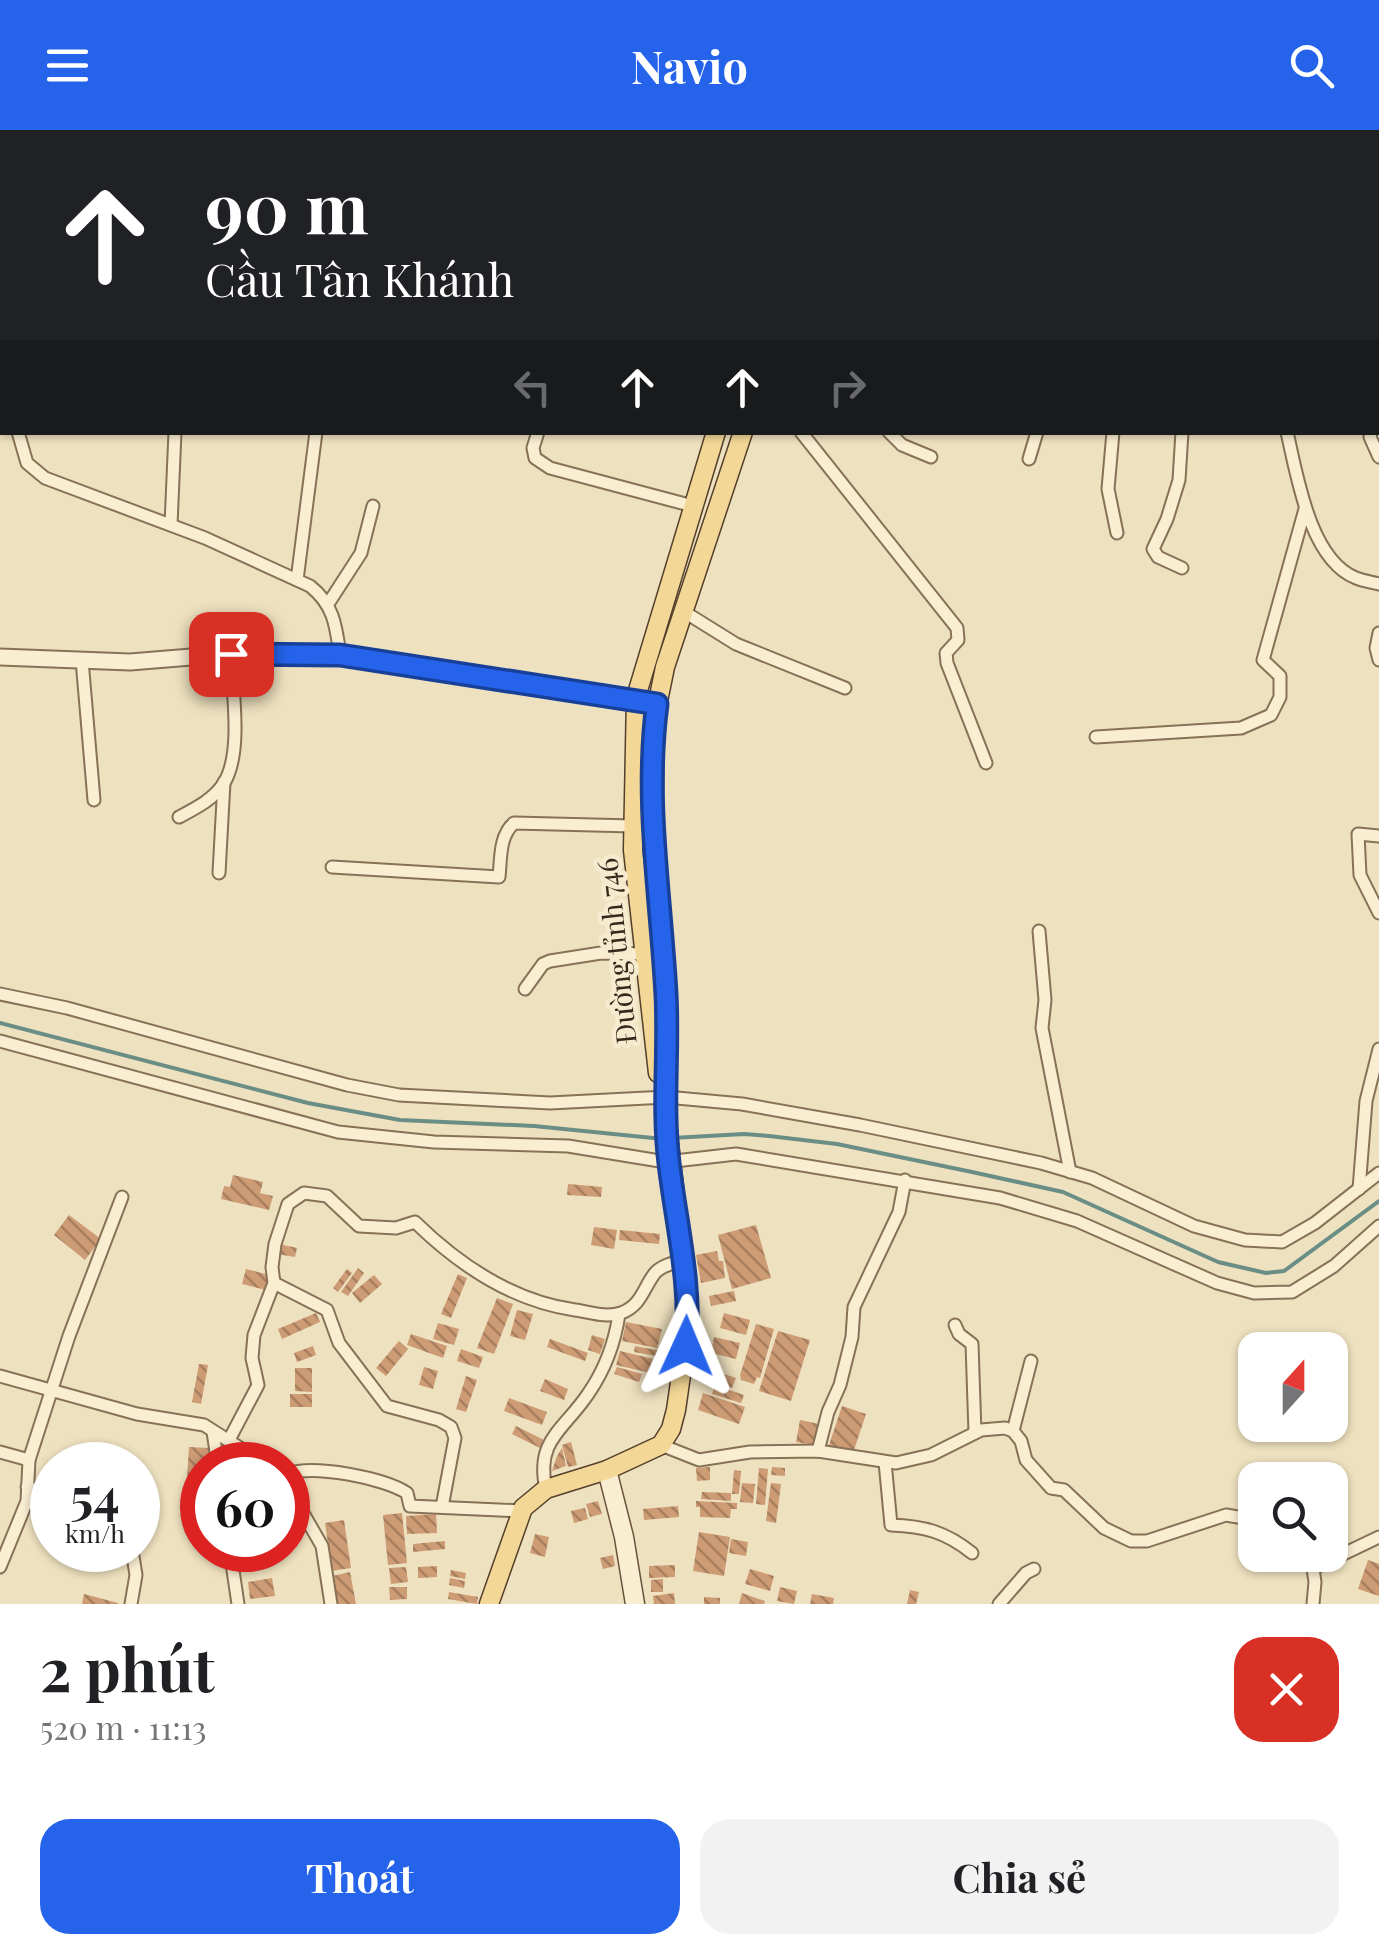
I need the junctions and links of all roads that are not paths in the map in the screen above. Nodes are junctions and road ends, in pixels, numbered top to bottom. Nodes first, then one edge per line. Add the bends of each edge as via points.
1 (19, 435) edge
2 (176, 435) edge
3 (316, 435) edge
4 (537, 435) edge
5 (715, 435) edge
6 (742, 435) edge
7 (803, 435) edge
8 (892, 435) edge
9 (1035, 435) edge
10 (1113, 435) edge
11 (1182, 435) edge
12 (1289, 435) edge
13 (931, 456) dead end
14 (1029, 459) dead end
15 (373, 506) dead end
16 (693, 506) junction
17 (1305, 509) junction
18 (170, 525) junction
19 (1117, 533) dead end
20 (1182, 568) dead end
21 (298, 580) junction
22 (1379, 584) edge
23 (328, 604) junction
24 (683, 611) junction
25 (1379, 633) edge
26 (231, 654) junction
27 (340, 655) junction
28 (0, 658) edge
29 (82, 660) junction
30 (1379, 660) edge
31 (845, 688) dead end
32 (636, 701) junction
33 (657, 704) junction
34 (1096, 737) dead end
35 (986, 762) dead end
36 (224, 782) junction
37 (94, 800) dead end
38 (180, 817) dead end
39 (632, 826) junction
40 (1379, 836) edge
41 (332, 867) dead end
42 (218, 873) dead end
43 (1379, 913) edge
44 (1038, 932) dead end
45 (646, 954) junction
46 (525, 989) dead end
47 (0, 994) edge
48 (0, 1040) edge
49 (1379, 1049) edge
50 (664, 1096) junction
51 (669, 1162) junction
52 (1070, 1172) junction
53 (1379, 1173) edge
54 (904, 1180) junction
55 (1359, 1189) junction
56 (122, 1197) dead end
57 (1379, 1226) edge
58 (683, 1260) junction
59 (274, 1283) junction
60 (619, 1314) junction
61 (955, 1325) dead end
62 (1031, 1360) dead end
63 (0, 1376) edge
64 (52, 1390) junction
65 (1013, 1431) junction
66 (213, 1432) junction
67 (975, 1433) junction
68 (230, 1440) junction
69 (215, 1442) edge
70 (233, 1442) edge
71 (661, 1445) junction
72 (818, 1451) junction
73 (0, 1452) edge
74 (29, 1460) junction
75 (885, 1462) junction
76 (607, 1470) junction
77 (310, 1471) edge
78 (27, 1486) junction
79 (30, 1487) edge
80 (546, 1489) junction
81 (442, 1508) junction
82 (522, 1512) junction
83 (1238, 1517) edge
84 (310, 1525) edge
85 (1379, 1537) edge
86 (1348, 1549) edge
87 (972, 1553) dead end
88 (0, 1567) edge
89 (1034, 1569) dead end
90 (136, 1572) edge
91 (233, 1572) edge
92 (1312, 1572) edge
93 (131, 1604) edge
94 (238, 1604) edge
95 (331, 1604) edge
96 (490, 1604) edge
97 (635, 1604) edge
98 (1000, 1604) edge
99 (1312, 1604) edge

1 - 18 street via 27,463 45,478
2 - 18 street
3 - 21 street
4 - 16 street via 535,458 550,468
5 - 16 main road, Đường tỉnh 746
6 - 24 main road, Đường tỉnh 746
7 - 35 street via 957,628 947,663
8 - 13 street
9 - 14 street
10 - 19 street via 1108,488
11 - 20 street via 1178,480 1152,549
12 - 17 street
15 - 23 street via 361,553
16 - 32 main road, Đường tỉnh 746
17 - 22 street via 1331,560 1353,578
17 - 34 street via 1263,660 1280,676 1271,716 1242,728
18 - 21 street
21 - 23 street
23 - 27 street
24 - 31 street via 736,644
24 - 33 main road, Đường tỉnh 746
25 - 30 street
26 - 27 street
26 - 29 street
26 - 36 street via 234,737
27 - 32 street
28 - 29 street
29 - 37 street
32 - 33 street
32 - 39 main road, Đường tỉnh 746
33 - 50 main road, Đường tỉnh 746 via 652,840 668,1034
36 - 38 street
36 - 42 street
39 - 41 street via 514,823 502,842 499,878
39 - 45 main road, Đường tỉnh 746
40 - 43 street via 1358,834 1360,875
44 - 52 street via 1046,1000 1042,1028
45 - 46 street via 550,960
45 - 50 main road, Đường tỉnh 746
47 - 50 street via 398,1094 550,1104
48 - 51 street via 338,1132 568,1146
49 - 55 street via 1366,1101
50 - 51 main road
50 - 52 street via 860,1125
51 - 54 street via 736,1154
51 - 58 main road
52 - 55 street via 1194,1226 1264,1242 1282,1242
53 - 55 street
54 - 57 street via 1077,1221 1217,1284 1254,1293 1292,1292
54 - 72 street via 899,1212 854,1307 852,1337
56 - 64 street
58 - 60 street via 655,1273 637,1304
58 - 71 main road via 689,1319 684,1365 671,1429
59 - 60 street via 275,1244 288,1204 304,1193 327,1196 359,1226 415,1222 509,1293 556,1308
59 - 68 street via 254,1334 258,1385
59 - 81 street via 327,1310 339,1342 387,1406 451,1427 455,1438
60 - 80 street via 588,1395 541,1460
61 - 67 street via 972,1344
62 - 65 street
63 - 64 street
64 - 66 street
64 - 74 street
65 - 67 street
65 - 83 street via 1026,1460 1051,1488 1064,1490 1104,1528 1131,1542
66 - 68 street
66 - 69 street
67 - 75 street via 932,1454
68 - 70 street
71 - 72 street via 699,1460
71 - 76 main road
72 - 75 street
73 - 74 street
74 - 78 street
75 - 87 street via 891,1525 924,1526
76 - 80 main road
76 - 97 main road
77 - 81 street via 398,1486 410,1506
78 - 79 street
78 - 88 street
80 - 82 main road
81 - 82 street
82 - 96 main road
84 - 95 street via 322,1546
85 - 86 street
89 - 98 street
90 - 93 street
91 - 94 street
92 - 99 street

